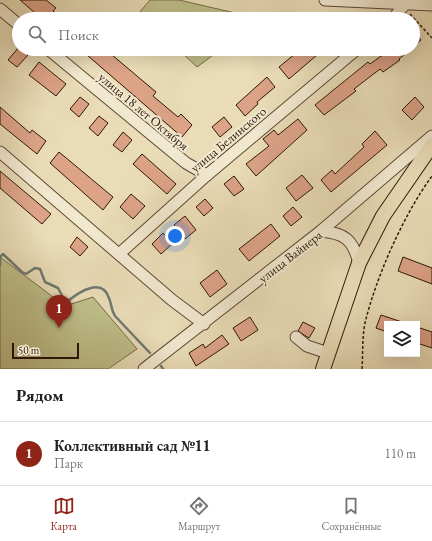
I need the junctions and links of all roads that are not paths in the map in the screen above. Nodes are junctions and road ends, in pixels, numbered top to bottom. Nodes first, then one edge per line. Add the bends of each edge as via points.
1 (326, 0) edge
2 (405, 4) junction
3 (432, 5) edge
4 (0, 9) edge
5 (399, 12) edge
6 (12, 19) edge
7 (56, 56) edge
8 (349, 56) edge
9 (432, 136) edge
10 (432, 145) edge
11 (0, 152) edge
12 (207, 175) junction
13 (321, 232) junction
14 (119, 254) junction
15 (359, 263) junction
16 (204, 324) junction
17 (296, 337) dead end
18 (328, 353) junction
19 (144, 369) edge
20 (323, 369) edge

1 - 2 street
2 - 3 street
2 - 5 street
4 - 6 street
7 - 12 street, улица 18 лет Октября via 186,163
8 - 12 street, улица Белинского
9 - 13 street, улица Вайнера
10 - 15 main road via 383,216
11 - 14 street
12 - 14 street, улица Белинского
13 - 15 street via 335,232 348,239 355,248
13 - 16 street, улица Вайнера
14 - 16 street
15 - 18 main road
16 - 19 street, улица Вайнера
17 - 18 street via 307,346
18 - 20 main road

